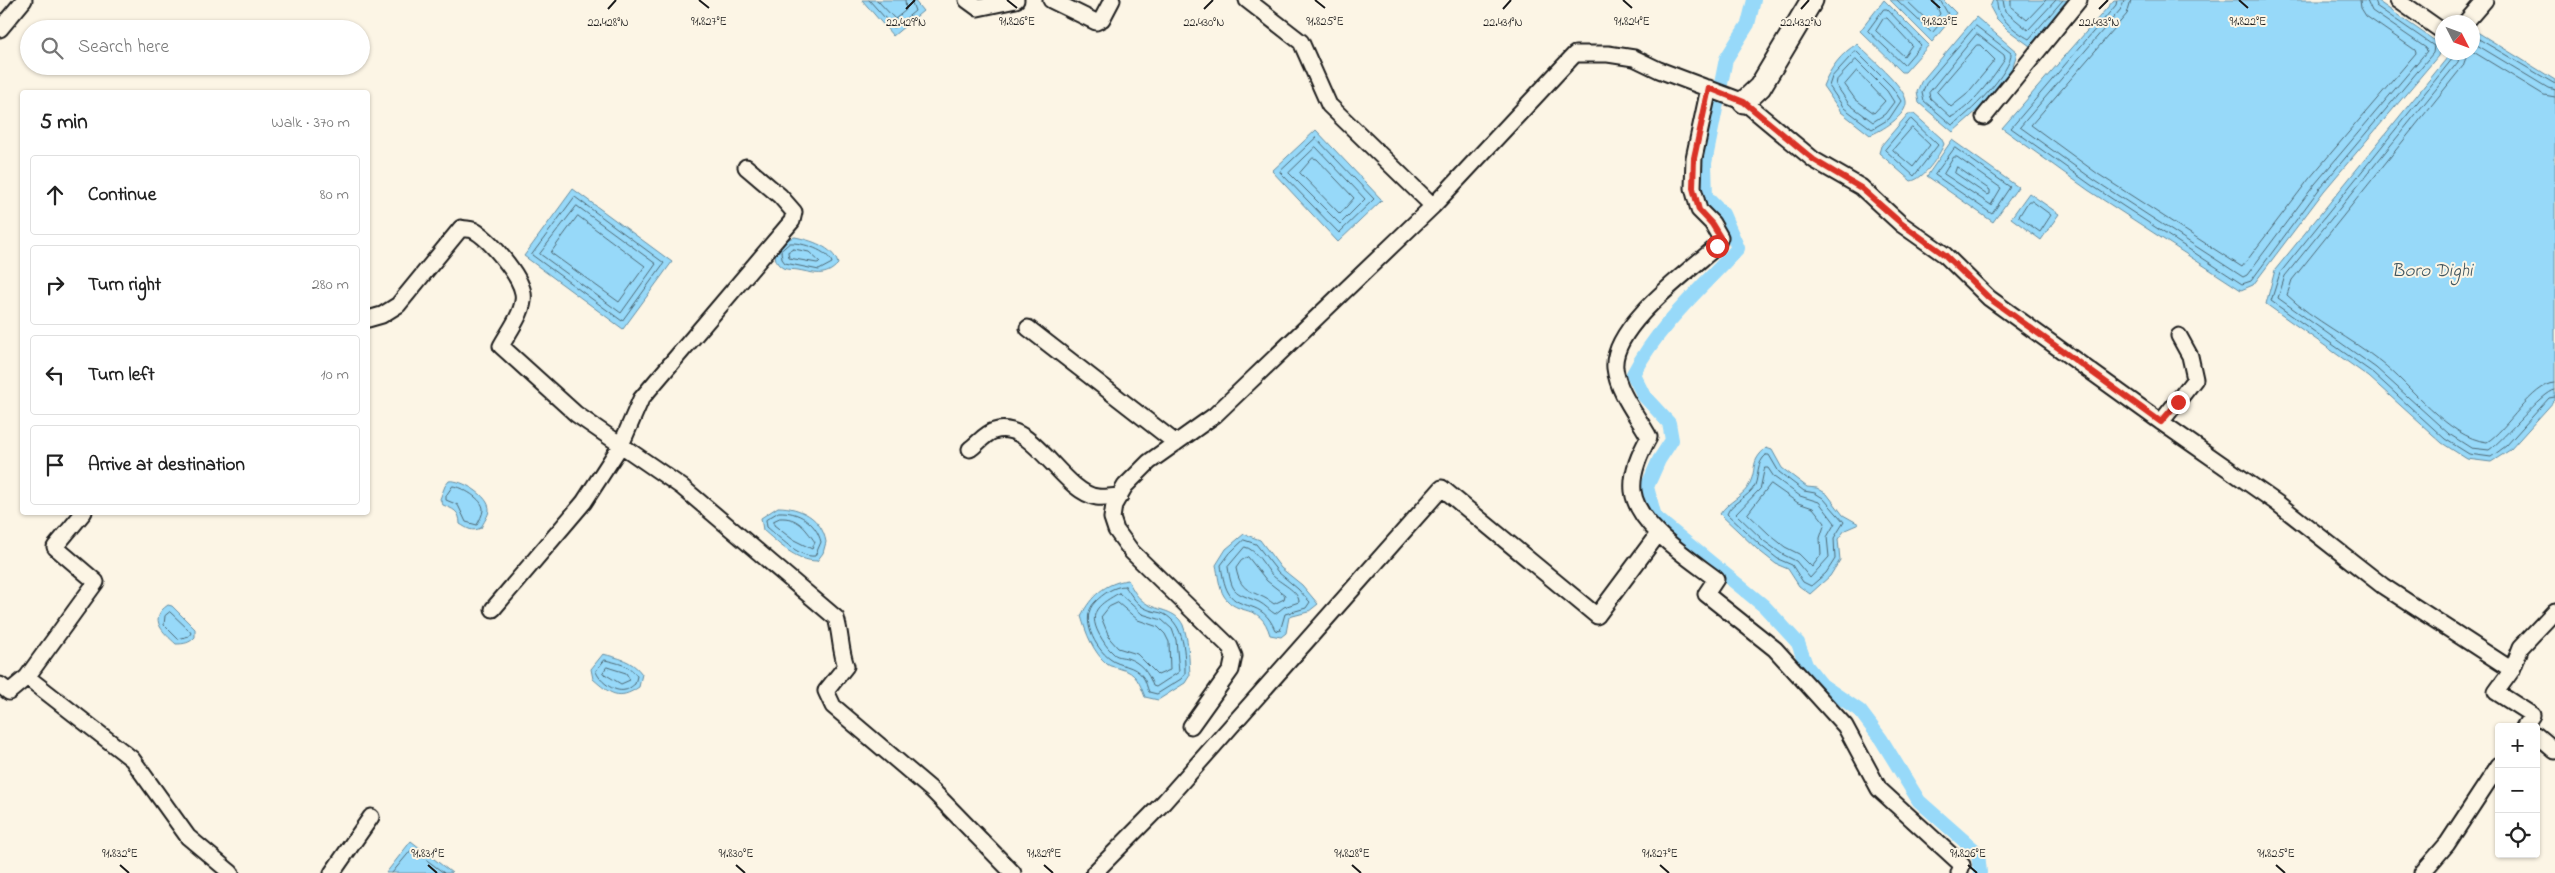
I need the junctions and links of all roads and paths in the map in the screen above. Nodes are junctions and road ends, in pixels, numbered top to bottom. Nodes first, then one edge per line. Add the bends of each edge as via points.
1 (24, 0) edge
2 (967, 0) edge
3 (1016, 0) edge
4 (1052, 0) edge
5 (1112, 0) edge
6 (1247, 0) edge
7 (1812, 0) edge
8 (2079, 0) edge
9 (2398, 0) edge
10 (2485, 0) edge
11 (2472, 15) edge
12 (2435, 26) edge
13 (0, 29) edge
14 (1709, 88) junction
15 (1744, 102) junction
16 (1984, 117) dead end
17 (746, 167) dead end
18 (1433, 206) junction
19 (370, 318) edge
20 (1028, 328) dead end
21 (2178, 336) dead end
22 (2161, 422) junction
23 (1176, 443) junction
24 (621, 445) junction
25 (970, 449) dead end
26 (1120, 496) junction
27 (82, 515) edge
28 (1658, 534) junction
29 (494, 609) dead end
30 (2555, 612) edge
31 (2512, 670) junction
32 (28, 677) junction
33 (0, 684) edge
34 (2530, 723) edge
35 (1191, 726) dead end
36 (2540, 739) edge
37 (2555, 752) edge
38 (2497, 768) edge
39 (370, 817) dead end
40 (231, 873) edge
41 (332, 873) edge
42 (1013, 873) edge
43 (1094, 873) edge
44 (1959, 873) edge
45 (2422, 873) edge

1 - 13 street
2 - 3 street via 978,8
4 - 5 street via 1096,22 1102,19
6 - 18 street via 1301,42 1329,105
7 - 15 street via 1760,87
8 - 16 street
9 - 12 street
10 - 11 street
14 - 15 street
14 - 18 street via 1634,58 1575,54
14 - 28 street via 1694,158 1693,188 1699,210 1720,237 1717,246 1639,316 1624,334 1615,356 1615,370 1621,389 1649,436 1637,459 1633,492 1643,516
15 - 22 street via 1814,160 1861,188 1902,224 1945,255 1989,298
17 - 24 street via 794,212 792,221 641,399
18 - 23 street via 1215,415
19 - 24 street via 398,305 461,228 473,230 509,266 523,293 520,311 501,346 576,414
20 - 23 street
21 - 22 street via 2190,356 2195,379
22 - 31 street via 2277,503 2383,586
23 - 26 street via 1150,462 1125,486
24 - 29 street via 584,502
24 - 42 street via 682,487 836,618 846,666 826,692 832,706 933,791
25 - 26 street via 994,431 1012,430 1035,446 1076,486 1096,497
26 - 35 street via 1112,518 1116,530 1132,552 1230,647 1234,656 1231,670
27 - 32 street via 55,547 96,582
28 - 43 street via 1597,616 1442,488 1164,802
28 - 44 street via 1716,579 1706,594 1775,649 1845,726 1879,789 1962,865
30 - 31 street via 2521,647
31 - 34 street via 2496,692 2532,715
32 - 33 street via 9,692
32 - 40 street via 132,759 188,837
36 - 37 street
38 - 45 street via 2447,844
39 - 41 street

